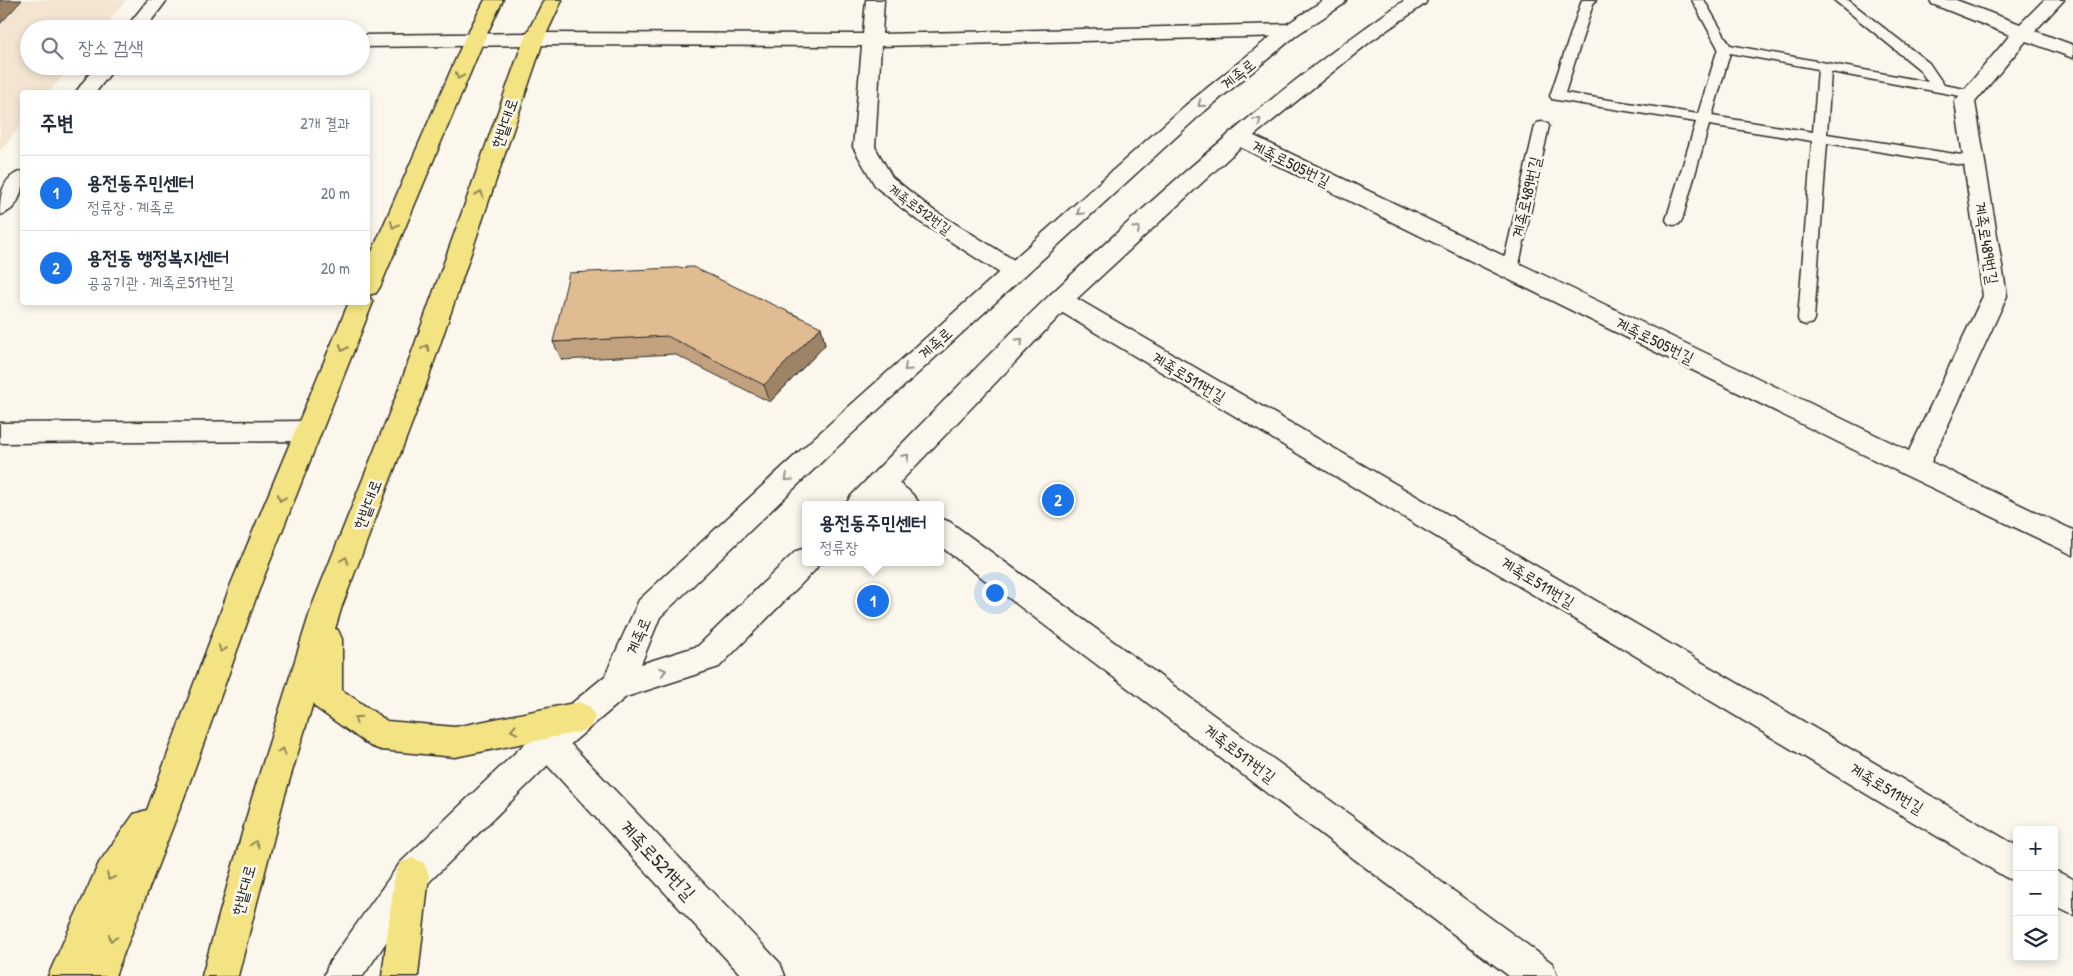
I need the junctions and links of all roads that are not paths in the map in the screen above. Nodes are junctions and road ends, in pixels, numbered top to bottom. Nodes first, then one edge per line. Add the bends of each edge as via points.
1 (158, 0) edge
2 (494, 0) edge
3 (553, 0) edge
4 (875, 0) edge
5 (1337, 0) edge
6 (1418, 0) edge
7 (1590, 0) edge
8 (1698, 0) edge
9 (1840, 0) edge
10 (1939, 0) edge
11 (2055, 0) edge
12 (141, 20) edge
13 (1291, 30) junction
14 (2023, 32) junction
15 (534, 39) junction
16 (474, 40) junction
17 (872, 40) junction
18 (370, 41) edge
19 (1725, 48) junction
20 (2073, 52) edge
21 (1825, 67) junction
22 (99, 75) edge
23 (1939, 88) junction
24 (88, 90) edge
25 (1971, 94) junction
26 (1557, 96) joint
27 (1704, 120) junction
28 (1542, 126) dead end
29 (1238, 137) junction
30 (1820, 138) junction
31 (1974, 162) junction
32 (20, 181) edge
33 (0, 208) edge
34 (1674, 220) dead end
35 (1510, 269) junction
36 (1014, 271) junction
37 (370, 281) edge
38 (1060, 300) junction
39 (360, 305) edge
40 (1806, 319) dead end
41 (308, 431) junction
42 (0, 433) edge
43 (1915, 467) junction
44 (880, 485) junction
45 (864, 501) edge
46 (901, 501) edge
47 (944, 533) edge
48 (2073, 543) edge
49 (802, 564) edge
50 (327, 606) junction
51 (616, 686) junction
52 (579, 718) junction
53 (548, 743) junction
54 (169, 795) junction
55 (2013, 863) edge
56 (412, 875) junction
57 (2058, 889) edge
58 (2073, 898) edge
59 (66, 976) edge
60 (97, 976) edge
61 (220, 976) edge
62 (342, 976) edge
63 (400, 976) edge
64 (767, 976) edge
65 (1539, 976) edge

1 - 12 street
2 - 16 main road
3 - 15 main road, 한밭대로
4 - 17 street, 계족로512번길
5 - 13 street, 계족로
29 -> 6 street via 1364,37
7 - 26 lane
8 - 19 lane
9 - 23 lane via 1924,66
10 - 14 street
11 - 14 street
13 - 17 street, 계족로
13 -> 36 street, 계족로 via 1193,110
14 - 20 street
14 - 25 street
15 - 16 street
15 - 17 street
50 -> 15 main road, 한밭대로 via 410,394
16 - 18 street
16 -> 37 main road
17 - 36 street, 계족로512번길 via 864,147 884,182 925,215
19 - 21 lane
19 - 27 lane
21 - 23 lane
21 - 30 lane
22 - 24 street
23 - 25 lane
25 - 31 street, 계족로489번길 via 1965,101
26 - 27 lane
27 - 30 lane
27 - 34 lane
28 - 35 lane, 계족로489번길
29 - 35 street, 계족로505번길
38 -> 29 street
30 - 31 lane
30 - 40 lane
31 - 43 street, 계족로489번길 via 1995,296
32 - 33 street
35 - 43 street, 계족로505번길
36 -> 51 street, 계족로 via 649,609
44 -> 38 street
38 - 55 street, 계족로511번길
39 -> 41 main road
41 - 42 street
41 -> 54 main road via 246,584
43 - 48 street, 계족로505번길
44 - 45 street
44 - 46 street
47 - 65 street, 계족로517번길
51 -> 49 street, 계족로 via 708,657
52 -> 50 main road via 455,742 381,735 326,697
61 -> 50 main road, 한밭대로 via 268,798
51 - 52 street, 계족로
52 - 53 street, 계족로
53 - 56 street, 계족로
53 - 64 street, 계족로521번길
54 -> 59 main road via 111,875
54 -> 60 main road
56 - 62 street, 계족로
56 - 63 main road
57 - 58 street

